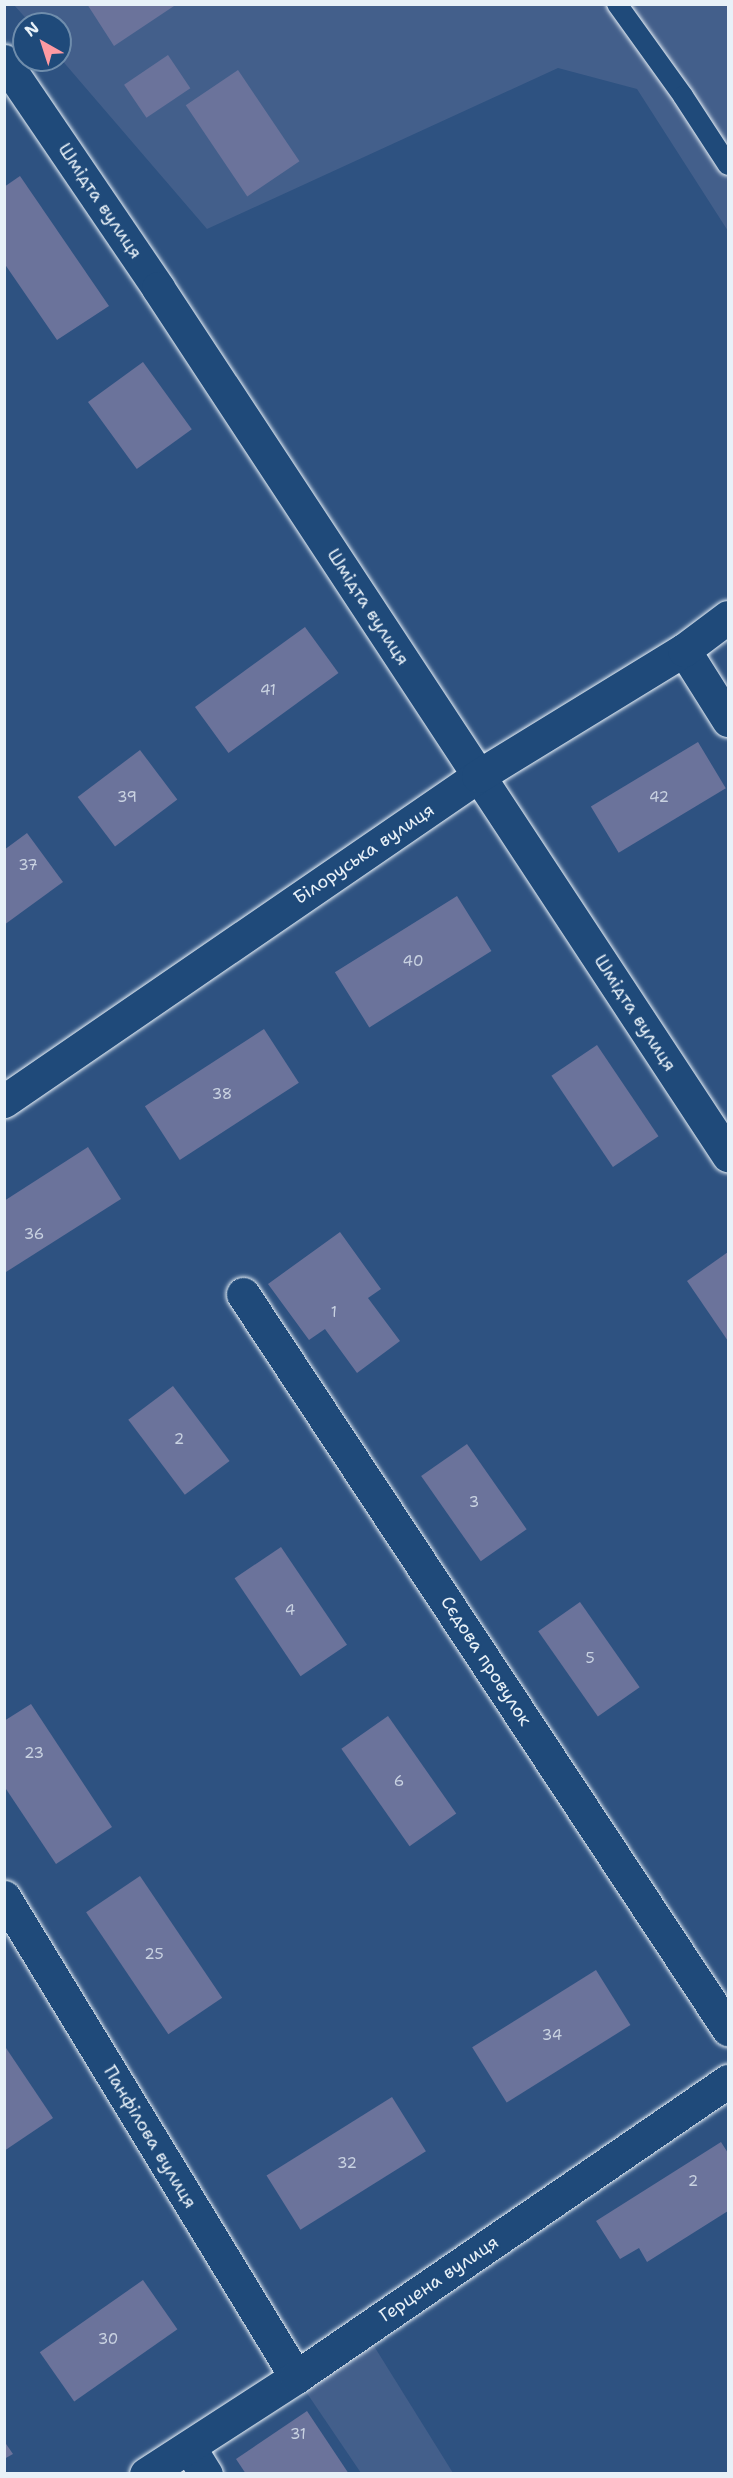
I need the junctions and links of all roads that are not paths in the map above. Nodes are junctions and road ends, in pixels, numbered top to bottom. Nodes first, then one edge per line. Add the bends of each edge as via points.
1 (617, 4) edge
2 (4, 61) edge
3 (729, 165) edge
4 (729, 617) edge
5 (684, 650) junction
6 (729, 720) edge
7 (478, 776) junction
8 (4, 1101) edge
9 (729, 1155) edge
10 (243, 1294) dead end
11 (4, 1898) edge
12 (729, 2029) edge
13 (729, 2081) edge
14 (296, 2377) junction
15 (197, 2460) edge
16 (146, 2474) edge

1 - 3 lane
2 - 7 street, Шмідта вулиця
4 - 5 street, Білоруська вулиця
5 - 6 street
5 - 7 street, Білоруська вулиця
7 - 8 street, Білоруська вулиця
7 - 9 street, Шмідта вулиця
10 - 12 street, Сєдова провулок
11 - 14 street, Панфілова вулиця
13 - 14 street, Герцена вулиця
14 - 15 street, Герцена вулиця
15 - 16 street, Герцена вулиця

